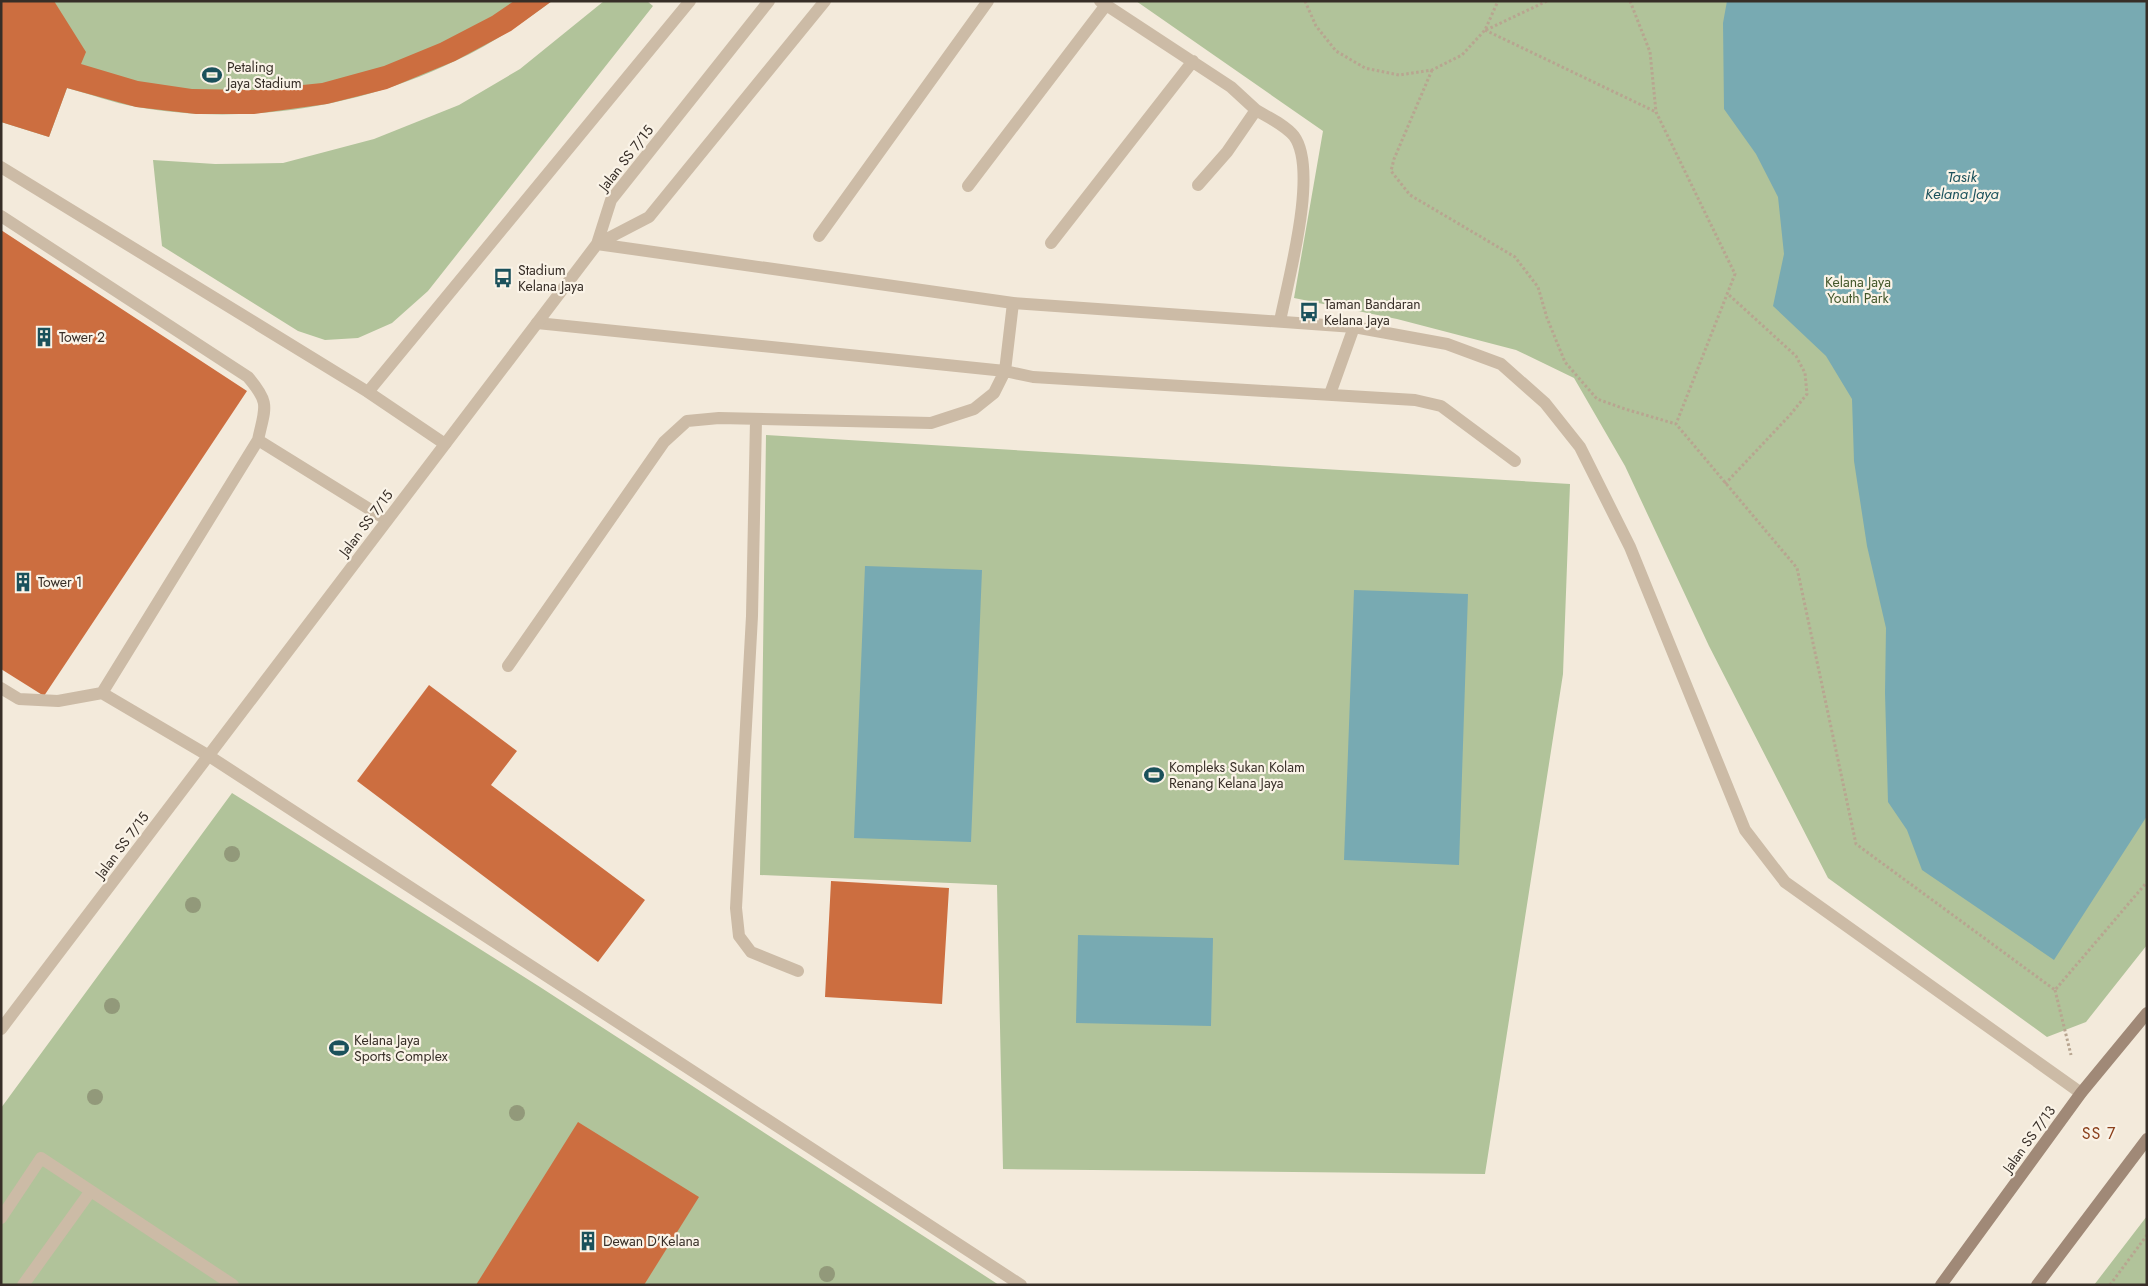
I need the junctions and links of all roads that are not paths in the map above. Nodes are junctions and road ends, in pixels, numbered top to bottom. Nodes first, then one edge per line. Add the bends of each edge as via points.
1 (690, 1) edge
2 (769, 1) edge
3 (825, 1) edge
4 (988, 1) edge
5 (1103, 3) edge
6 (1193, 61) junction
7 (1256, 110) junction
8 (1, 166) edge
9 (1198, 185) dead end
10 (968, 186) dead end
11 (1, 216) edge
12 (819, 236) dead end
13 (1051, 243) dead end
14 (597, 244) junction
15 (1012, 303) junction
16 (1280, 321) junction
17 (537, 323) junction
18 (1354, 327) junction
19 (1005, 371) junction
20 (368, 392) junction
21 (1330, 394) junction
22 (756, 420) junction
23 (258, 440) junction
24 (445, 444) junction
25 (1515, 461) dead end
26 (387, 520) junction
27 (508, 666) dead end
28 (1, 688) edge
29 (102, 693) junction
30 (209, 756) junction
31 (798, 972) dead end
32 (2147, 1014) edge
33 (1, 1029) edge
34 (2081, 1093) junction
35 (2147, 1138) edge
36 (90, 1192) junction
37 (1, 1218) edge
38 (23, 1285) edge
39 (233, 1285) edge
40 (1021, 1285) edge
41 (1941, 1285) edge
42 (2037, 1285) edge

1 - 20 street
2 - 14 street, Jalan SS 7/15 via 611,200
3 - 14 street via 649,217
4 - 12 street
5 - 6 street
5 - 10 street
6 - 7 street via 1231,87
6 - 13 street
7 - 9 street
7 - 16 street via 1294,136 1304,163 1300,226
8 - 20 street
11 - 23 street via 248,377 266,403
14 - 15 street
14 - 17 street, Jalan SS 7/15
15 - 16 street
15 - 19 street
16 - 18 street
17 - 19 street
17 - 24 street, Jalan SS 7/15
18 - 21 street
18 - 34 street via 1447,344 1500,364 1545,403 1580,447 1630,548 1745,830 1786,882
19 - 21 street via 1033,377
19 - 22 street via 994,392 974,409 931,423
20 - 24 street
21 - 25 street via 1415,400 1441,406
22 - 27 street via 719,418 687,422 664,442
22 - 31 street via 752,616 736,908 739,936 751,952
23 - 26 street
23 - 29 street
24 - 26 street, Jalan SS 7/15
26 - 30 street, Jalan SS 7/15
28 - 29 street via 20,699 58,701
29 - 30 street
30 - 33 street, Jalan SS 7/15
30 - 40 street
32 - 34 street, Jalan SS 7/13
34 - 41 street, Jalan SS 7/13
35 - 42 street
36 - 37 street via 41,1158
36 - 38 street
36 - 39 street

